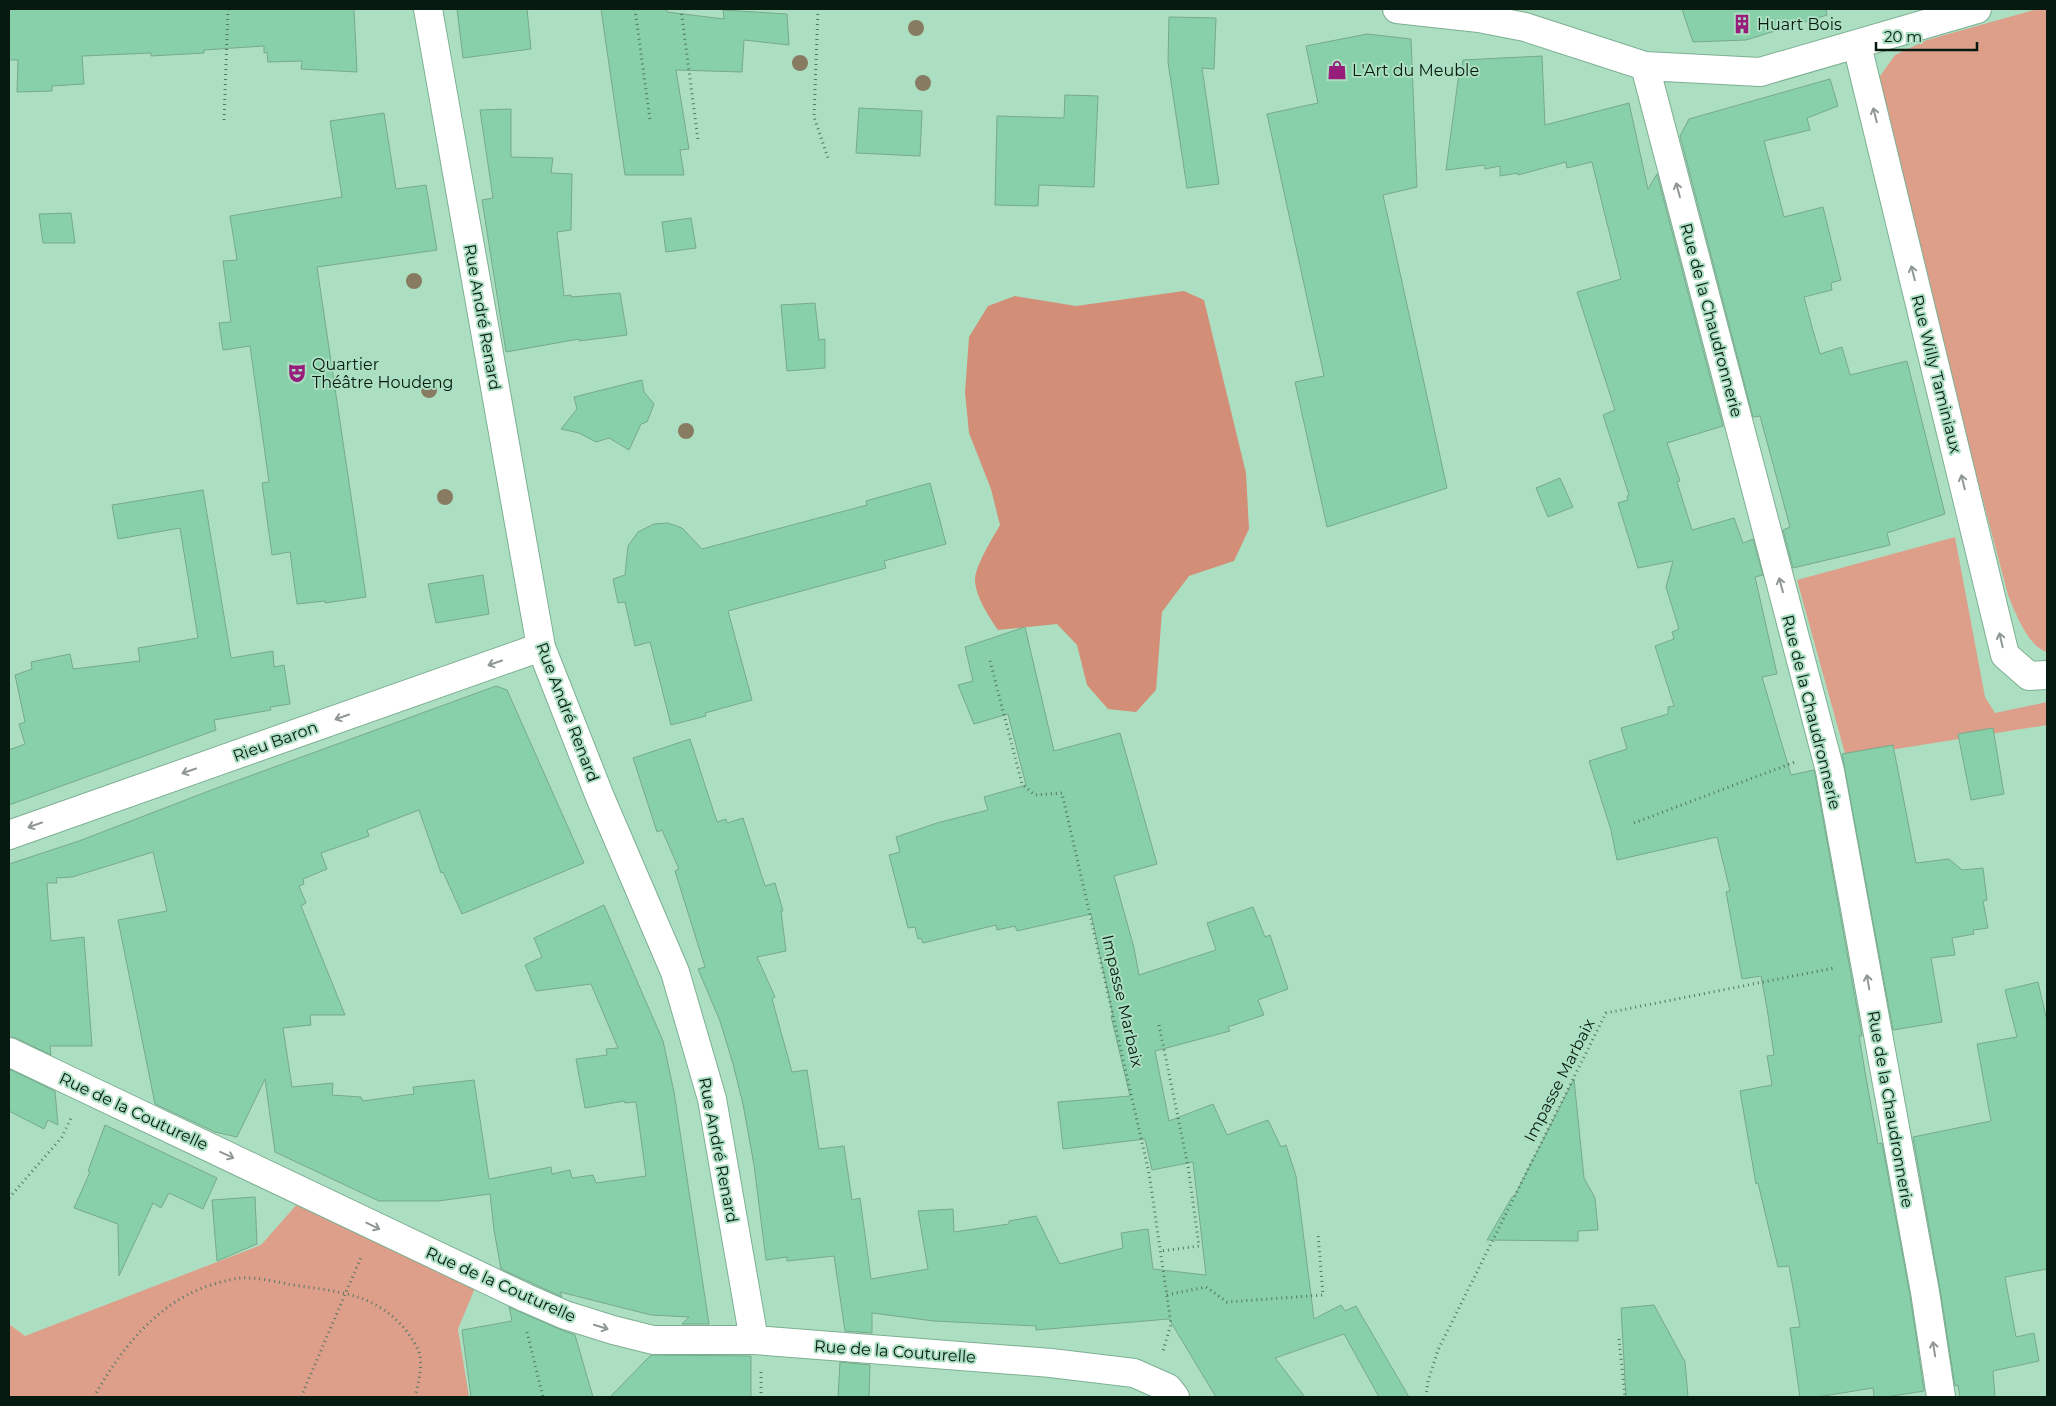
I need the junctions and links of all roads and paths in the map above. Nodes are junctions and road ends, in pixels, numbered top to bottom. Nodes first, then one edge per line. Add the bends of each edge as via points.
1 (228, 9) edge
2 (428, 9) edge
3 (635, 9) edge
4 (681, 9) edge
5 (818, 9) edge
6 (1397, 9) edge
7 (1977, 9) edge
8 (1857, 45) junction
9 (1645, 66) junction
10 (224, 120) dead end
11 (650, 120) dead end
12 (698, 140) dead end
13 (829, 161) dead end
14 (541, 647) junction
15 (990, 662) dead end
16 (2047, 675) edge
17 (1825, 751) junction
18 (1634, 823) dead end
19 (9, 835) edge
20 (1864, 962) junction
21 (1159, 1025) dead end
22 (9, 1052) edge
23 (86, 1089) junction
24 (9, 1198) edge
25 (376, 1228) junction
26 (1318, 1234) dead end
27 (1161, 1251) junction
28 (346, 1293) junction
29 (1167, 1295) junction
30 (526, 1298) junction
31 (1619, 1339) dead end
32 (757, 1352) junction
33 (1165, 1390) edge
34 (94, 1397) edge
35 (301, 1397) edge
36 (415, 1397) edge
37 (543, 1397) edge
38 (761, 1397) edge
39 (1426, 1397) edge
40 (1625, 1397) edge
41 (1941, 1397) edge

1 - 10 path
2 - 14 street, Rue André Renard
3 - 11 path
4 - 12 path
5 - 13 path via 814,117
6 - 9 street via 1479,18 1525,27
7 - 8 street
8 - 9 street via 1760,72
16 -> 8 street, Rue Willy Taminiaux via 2029,676 2005,655
17 -> 9 street, Rue de la Chaudronnerie
14 -> 19 street, Rieu Baron
14 - 32 street, Rue André Renard via 600,797 675,972 712,1099
15 - 27 path, Impasse Marbaix via 1022,784 1035,795 1062,793 1149,1172
17 - 18 path
17 - 20 street, Rue de la Chaudronnerie
20 - 39 path, Impasse Marbaix via 1606,1013 1438,1350
41 -> 20 street, Rue de la Chaudronnerie via 1925,1292
21 - 27 path via 1188,1166 1199,1246
22 - 23 street, Rue de la Couturelle
23 - 24 path via 62,1137
23 -> 25 street, Rue de la Couturelle
25 - 28 path
25 - 30 street, Rue de la Couturelle
26 - 29 path via 1323,1295 1227,1302 1206,1287
27 - 29 path, Impasse Marbaix
28 - 34 path via 240,1278 188,1295 162,1311 142,1330 105,1377
28 - 35 path
28 - 36 path via 377,1304 396,1318 410,1336 420,1355
29 - 33 path, Impasse Marbaix via 1172,1324
30 -> 32 street, Rue de la Couturelle via 565,1315 652,1340
30 - 37 path via 524,1324
31 - 40 path
32 - 33 street, Rue de la Couturelle via 1051,1363 1134,1373
32 - 38 path

